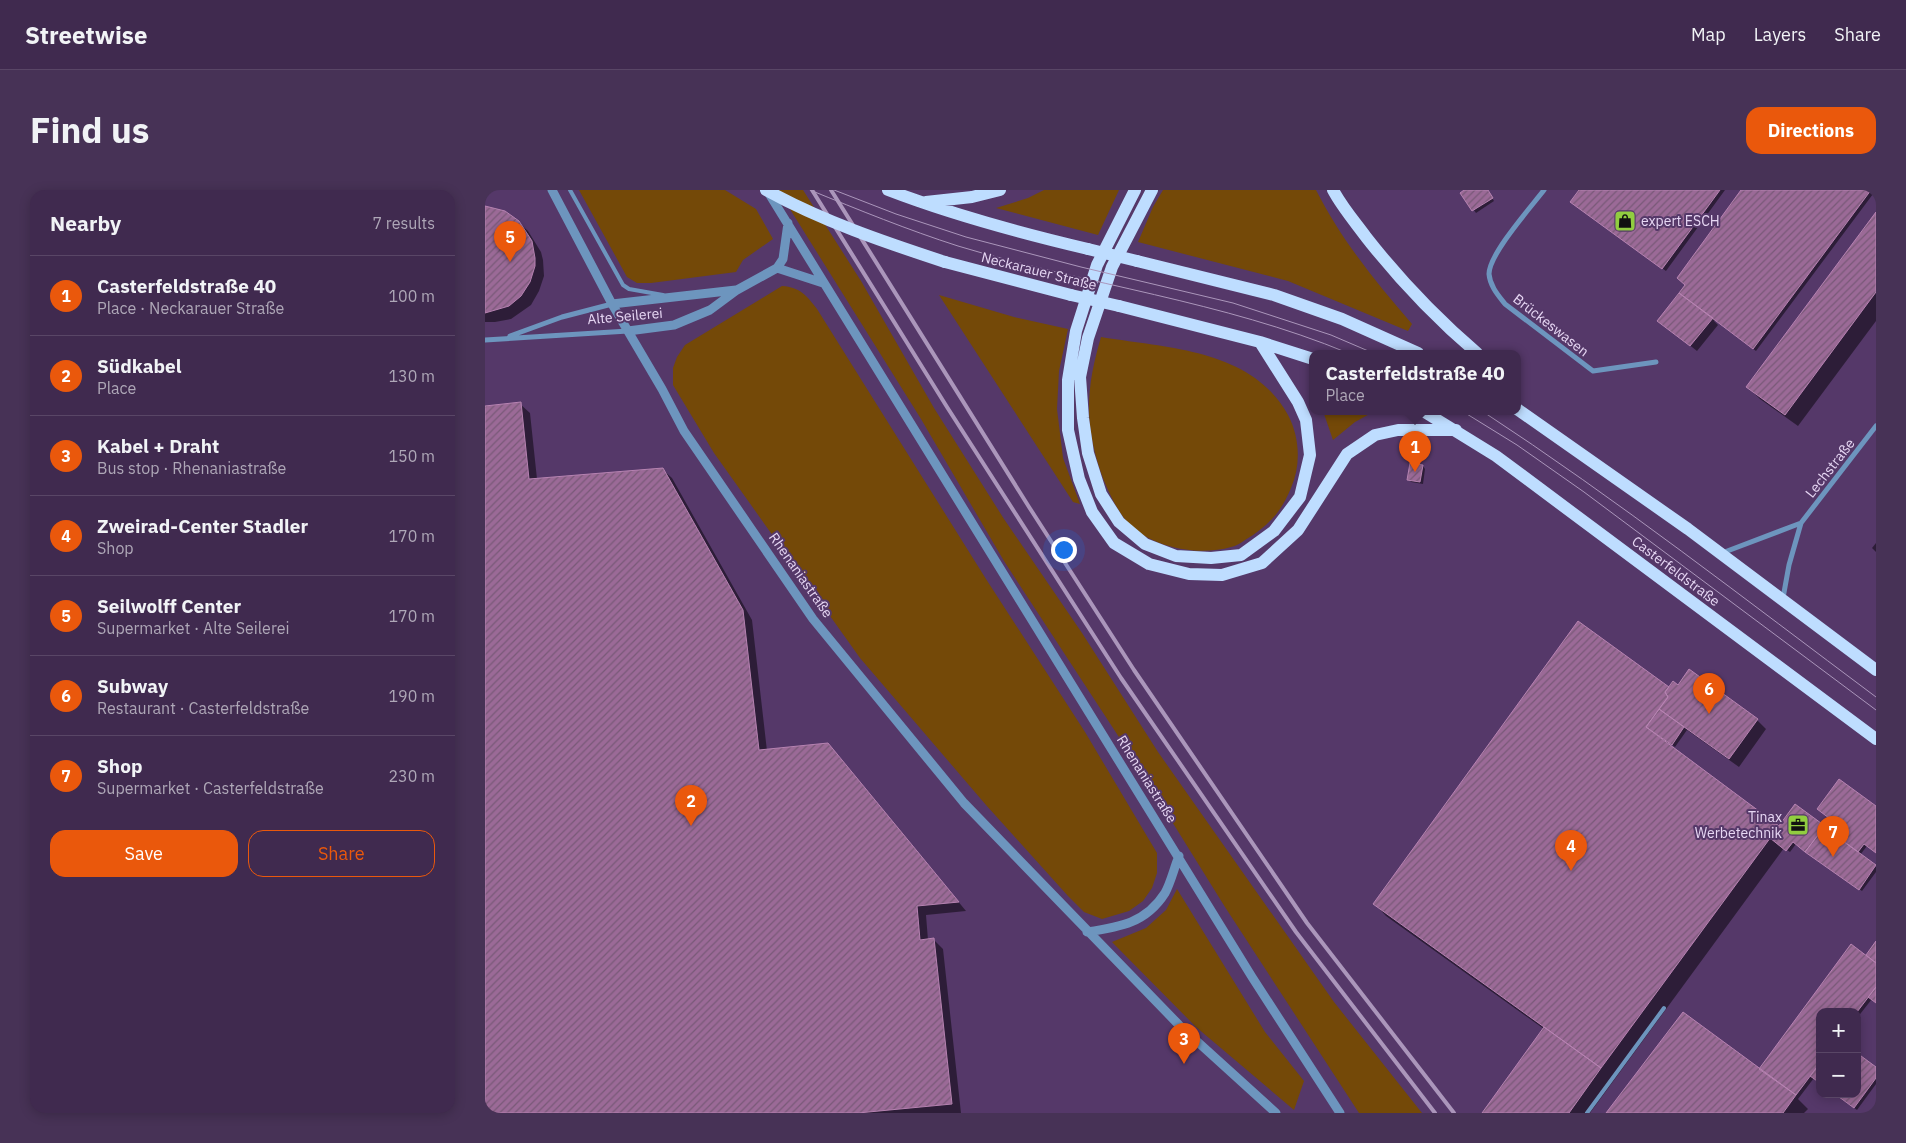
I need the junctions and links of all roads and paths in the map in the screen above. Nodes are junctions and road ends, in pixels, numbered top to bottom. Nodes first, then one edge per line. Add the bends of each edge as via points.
1 (552, 190) edge
2 (570, 190) edge
3 (766, 190) edge
4 (887, 190) edge
5 (1000, 190) edge
6 (1135, 190) edge
7 (1152, 190) edge
8 (1333, 190) edge
9 (1544, 190) edge
10 (921, 203) junction
11 (788, 223) junction
12 (777, 268) junction
13 (823, 283) junction
14 (737, 290) junction
15 (673, 297) junction
16 (612, 304) junction
17 (627, 331) junction
18 (506, 338) junction
19 (485, 340) edge
20 (1259, 342) junction
21 (1411, 350) edge
22 (1473, 350) edge
23 (1309, 358) edge
24 (1656, 362) dead end
25 (1523, 412) edge
26 (1430, 415) edge
27 (1876, 426) edge
28 (1456, 430) junction
29 (1801, 523) junction
30 (1721, 553) junction
31 (1783, 601) junction
32 (1876, 670) edge
33 (1876, 738) edge
34 (1179, 856) junction
35 (1087, 932) junction
36 (1664, 1008) dead end
37 (1276, 1113) edge
38 (1340, 1113) edge
39 (1587, 1113) edge

1 - 16 street, Rhenaniastraße
2 - 15 lane via 623,285
3 - 11 street, Rhenaniastraße
3 - 20 main road, Neckarauer Straße, bridge via 795,206 945,262
4 - 10 main road
5 - 10 main road
6 - 28 main road via 1097,265 1076,332 1068,380 1068,430 1079,479 1093,512 1114,543 1149,564 1189,574 1222,575 1262,563 1298,530 1347,454 1375,435 1398,430
7 - 20 main road via 1112,267 1088,338 1081,377 1088,453 1101,494 1119,522 1145,544 1176,556 1211,558 1241,555 1274,531 1300,497 1310,455 1307,420
8 - 22 main road via 1390,267
9 - 24 street, Brückeswasen via 1495,254 1489,273 1494,291 1505,304 1593,371
10 - 21 main road, bridge via 1016,233 1274,295 1342,319
11 - 12 street via 783,259
11 - 13 street, Rhenaniastraße
12 - 13 street
12 - 14 street, Alte Seilerei
13 - 34 street, Rhenaniastraße
14 - 15 street, Alte Seilerei
14 - 17 street, Alte Seilerei via 710,310 674,325
15 - 16 street, Alte Seilerei
16 - 17 street, Rhenaniastraße
16 - 18 street, Alte Seilerei via 562,317
17 - 18 street, Alte Seilerei
17 - 35 street, Rhenaniastraße via 684,431 813,618 963,803
18 - 19 street, Alte Seilerei
20 - 23 main road, Neckarauer Straße
25 - 30 main road
26 - 28 main road
27 - 29 street, Lechstraße
28 - 33 main road, Casterfeldstraße via 1578,516
29 - 30 street
29 - 31 street, Lechstraße
30 - 31 main road
31 - 32 main road
34 - 35 street via 1165,892 1150,912 1123,926
34 - 38 street, Rhenaniastraße
35 - 37 street, Rhenaniastraße via 1179,1025
36 - 39 lane

